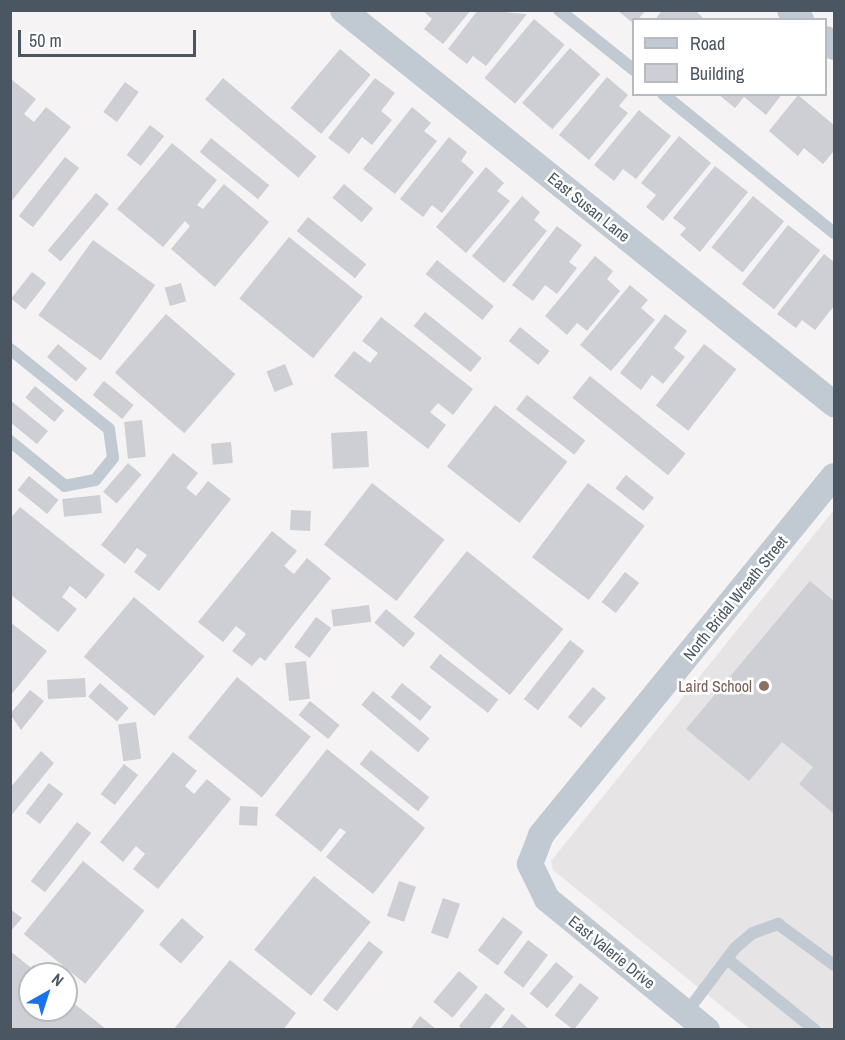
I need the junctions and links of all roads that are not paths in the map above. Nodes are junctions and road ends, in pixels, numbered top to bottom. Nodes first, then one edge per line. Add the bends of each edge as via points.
1 (343, 10) edge
2 (559, 10) edge
3 (632, 69) edge
4 (665, 96) edge
5 (834, 233) edge
6 (10, 349) edge
7 (834, 404) edge
8 (10, 441) edge
9 (834, 476) edge
10 (530, 864) joint
11 (727, 959) junction
12 (834, 965) edge
13 (686, 1013) junction
14 (707, 1029) edge
15 (815, 1029) edge

1 - 7 street, East Susan Lane
2 - 3 lane
4 - 5 lane
6 - 8 lane via 109,429 112,458 94,480 65,486
9 - 10 street, North Bridal Wreath Street via 541,835
10 - 13 street, East Valerie Drive via 547,899
11 - 12 lane via 753,933 778,924
11 - 13 lane
11 - 15 lane
13 - 14 street, East Valerie Drive

